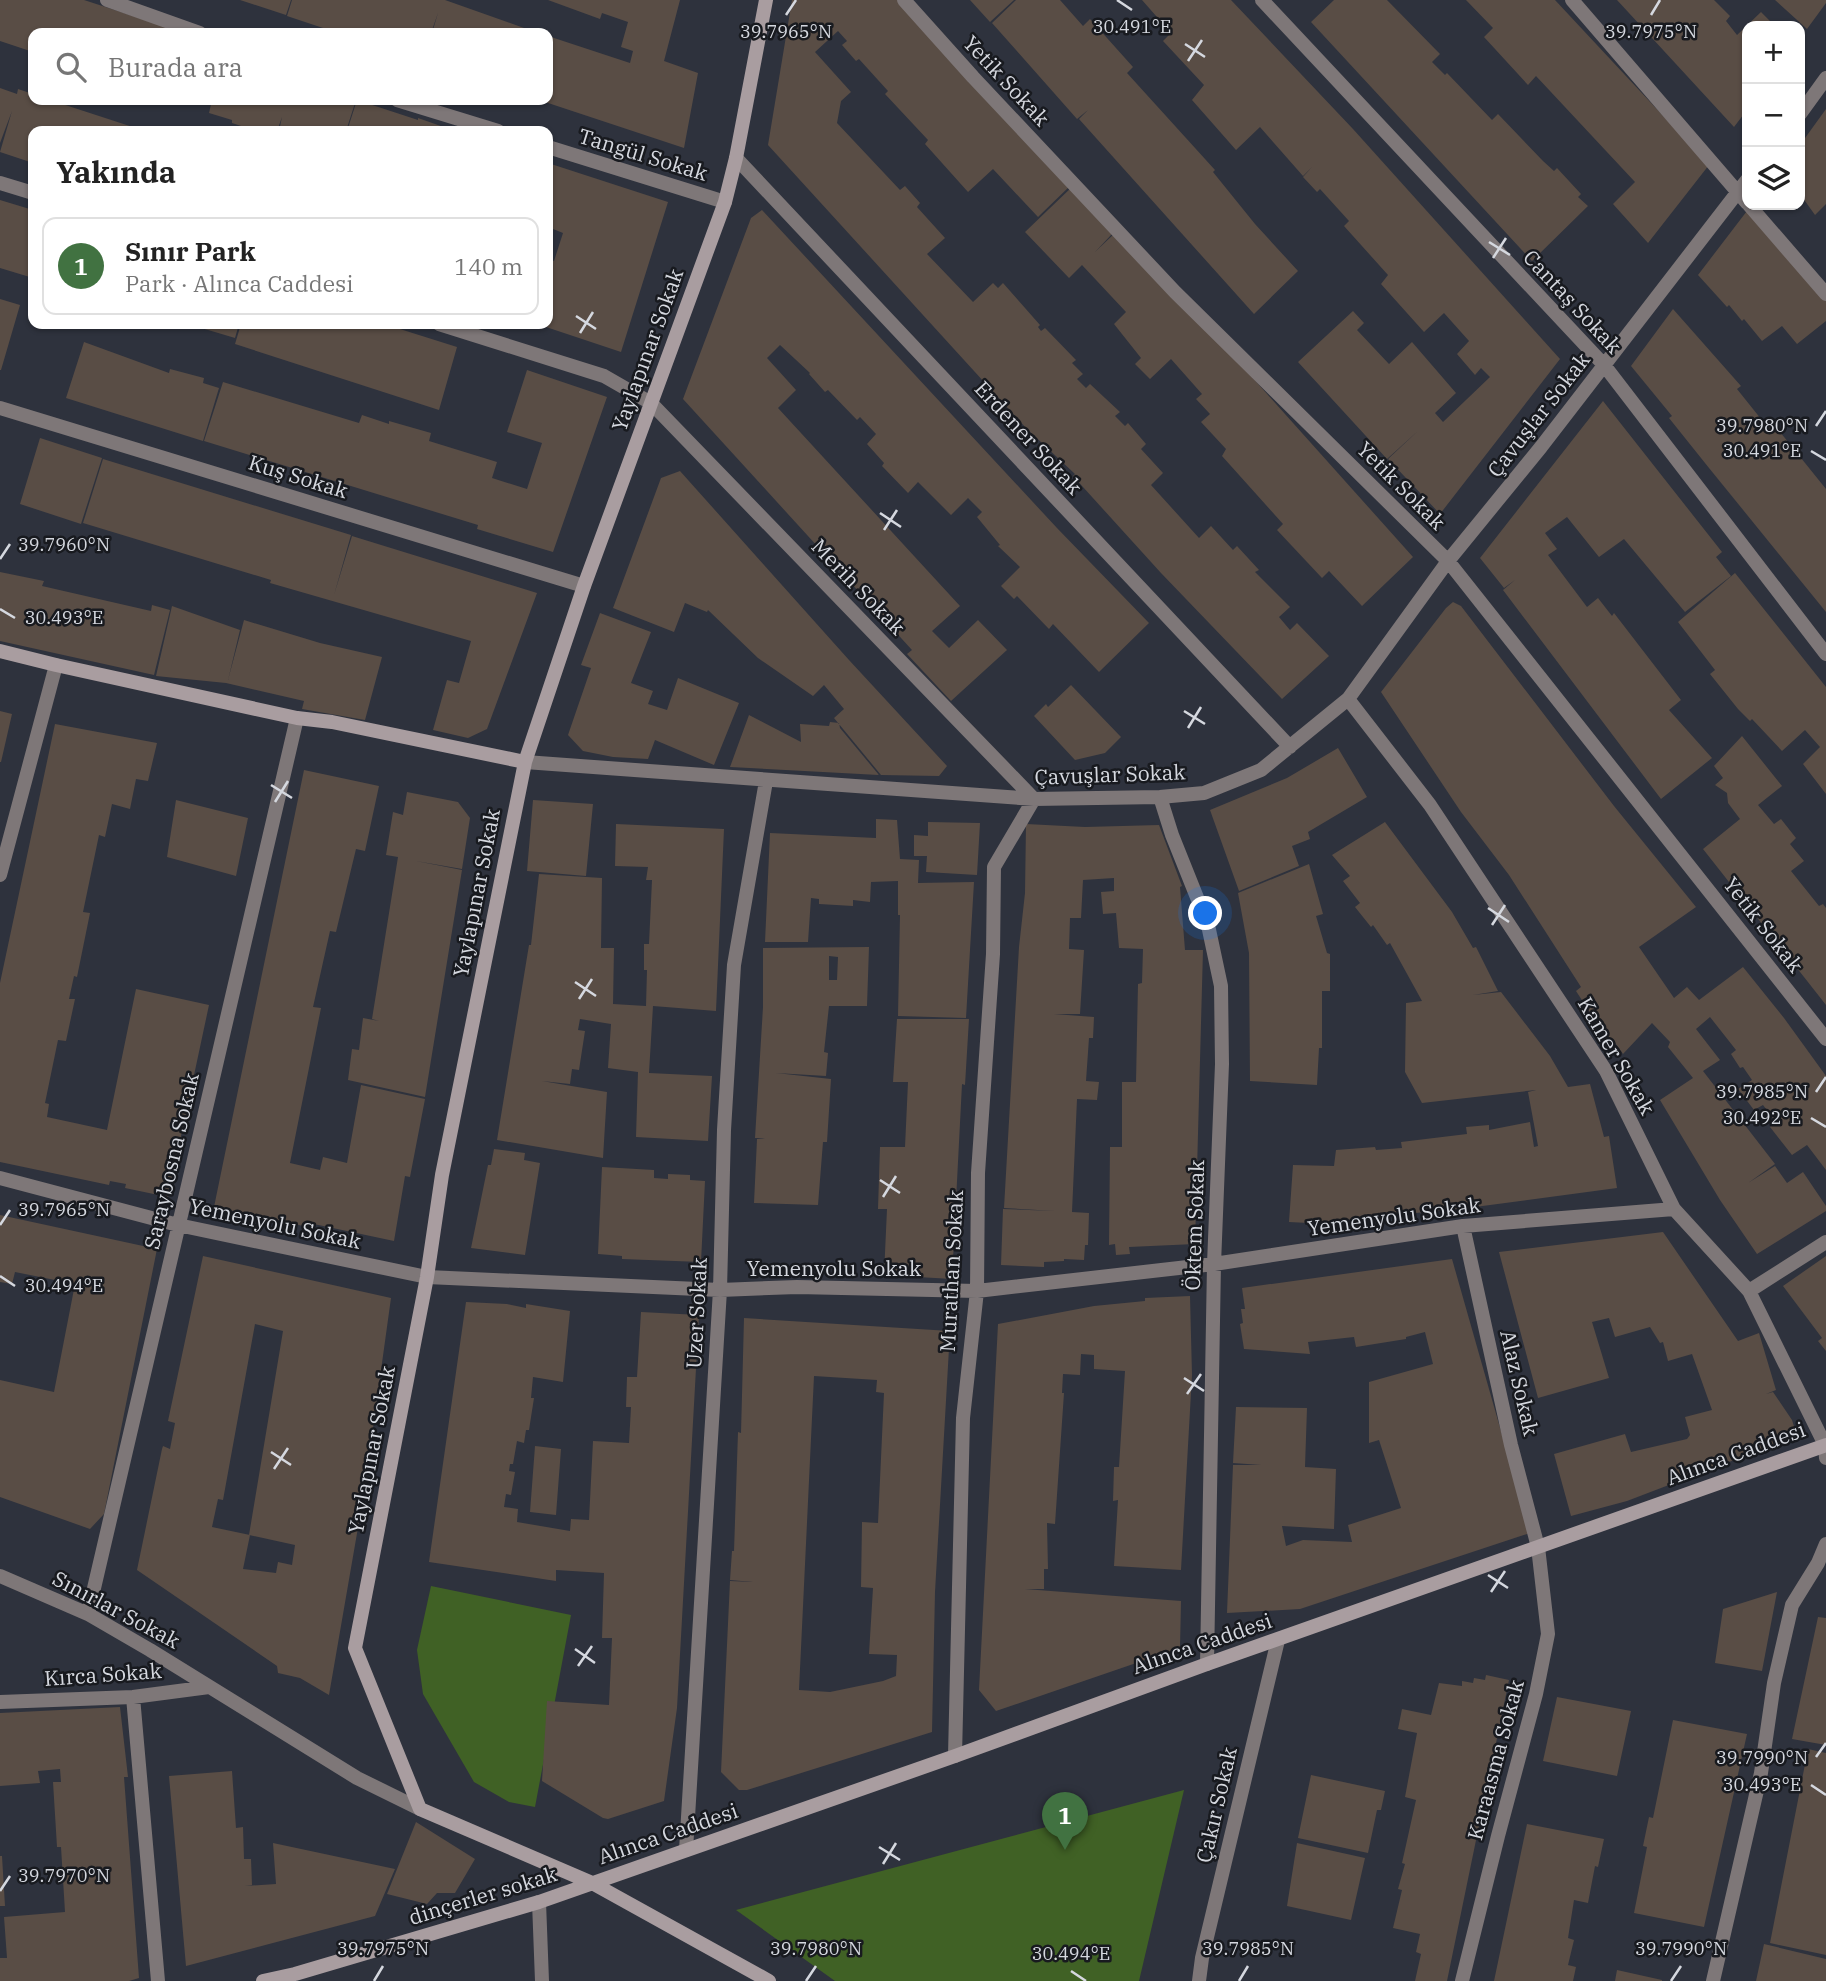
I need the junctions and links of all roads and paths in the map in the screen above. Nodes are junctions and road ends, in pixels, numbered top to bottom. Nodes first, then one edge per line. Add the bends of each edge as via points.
1 (107, 0) edge
2 (766, 0) edge
3 (904, 0) edge
4 (1262, 0) edge
5 (1572, 0) edge
6 (186, 28) edge
7 (1826, 78) edge
8 (413, 105) edge
9 (1805, 107) edge
10 (482, 126) edge
11 (553, 149) edge
12 (736, 158) junction
13 (0, 183) edge
14 (28, 192) edge
15 (1742, 198) edge
16 (725, 202) junction
17 (1742, 202) edge
18 (1753, 210) edge
19 (1826, 294) edge
20 (455, 329) edge
21 (1604, 365) junction
22 (651, 403) junction
23 (0, 408) edge
24 (1448, 561) junction
25 (584, 586) junction
26 (0, 651) edge
27 (1826, 654) edge
28 (56, 666) junction
29 (1348, 699) junction
30 (297, 718) junction
31 (1290, 747) junction
32 (525, 762) junction
33 (766, 781) junction
34 (1160, 797) junction
35 (1034, 799) junction
36 (0, 875) edge
37 (1826, 1039) edge
38 (0, 1178) edge
39 (1674, 1209) junction
40 (178, 1225) junction
41 (1462, 1226) junction
42 (1826, 1242) edge
43 (1214, 1264) junction
44 (427, 1277) junction
45 (720, 1290) junction
46 (977, 1291) junction
47 (1749, 1291) junction
48 (1826, 1449) edge
49 (1826, 1544) edge
50 (1538, 1547) junction
51 (0, 1576) edge
52 (88, 1614) junction
53 (1278, 1640) junction
54 (1207, 1664) junction
55 (209, 1687) junction
56 (133, 1697) junction
57 (0, 1702) edge
58 (955, 1756) junction
59 (420, 1809) junction
60 (686, 1850) junction
61 (593, 1883) junction
62 (539, 1902) junction
63 (296, 1978) edge
64 (158, 1981) edge
65 (263, 1981) edge
66 (542, 1981) edge
67 (769, 1981) edge
68 (1199, 1981) edge
69 (1462, 1981) edge
70 (1713, 1981) edge

1 - 6 street
2 - 12 street, Yaylapınar Sokak
3 - 24 street, Yetik Sokak via 1175,292
4 - 21 street, Cantaş Sokak
5 - 15 street
7 - 9 street
8 - 10 street
11 - 16 street, Tangül Sokak
12 - 16 street, Yaylapınar Sokak
12 - 31 street, Erdener Sokak
13 - 14 street
16 - 22 street, Yaylapınar Sokak
17 - 21 street, Çavuşlar Sokak
18 - 19 street
20 - 22 street, Merih Sokak via 604,376
21 - 24 street, Çavuşlar Sokak
21 - 27 street, Cantaş Sokak
22 - 25 street, Yaylapınar Sokak
22 - 35 street, Merih Sokak
23 - 25 street, Kuş Sokak
24 - 29 street, Çavuşlar Sokak
24 - 37 street, Yetik Sokak
25 - 32 street, Yaylapınar Sokak
26 - 28 street
28 - 30 street
28 - 36 street
29 - 31 street, Çavuşlar Sokak
29 - 39 street, Kamer Sokak via 1430,805 1606,1071
30 - 32 street
30 - 40 street, Saraybosna Sokak
31 - 34 street, Çavuşlar Sokak via 1261,770 1204,793
32 - 33 street, Çavuşlar Sokak
32 - 44 street, Yaylapınar Sokak via 442,1175
33 - 35 street, Çavuşlar Sokak
33 - 45 street, Uzer Sokak via 734,965
34 - 35 street, Çavuşlar Sokak
34 - 43 street, Öktem Sokak via 1208,925 1221,986
35 - 46 street, Murathan Sokak via 993,867
38 - 40 street, Yemenyolu Sokak
39 - 41 street, Yemenyolu Sokak
39 - 47 street, Kamer Sokak
40 - 44 street, Yemenyolu Sokak
40 - 52 street, Saraybosna Sokak
41 - 43 street, Yemenyolu Sokak
41 - 50 street, Alaz Sokak
42 - 47 street
43 - 46 street, Yemenyolu Sokak
43 - 54 street, Öktem Sokak
44 - 45 street, Yemenyolu Sokak
44 - 59 street, Yaylapınar Sokak via 355,1648
45 - 46 street, Yemenyolu Sokak
45 - 60 street, Uzer Sokak
46 - 58 street, Murathan Sokak via 963,1418
47 - 48 street, Kamer Sokak
48 - 50 street, Alınca Caddesi
49 - 70 street via 1791,1605 1761,1773
50 - 53 street, Alınca Caddesi
50 - 69 street, Karaasma Sokak via 1548,1634
51 - 52 street, Sınırlar Sokak
52 - 55 street, Sınırlar Sokak
53 - 54 street, Alınca Caddesi
53 - 68 street, Çakır Sokak
54 - 58 street, Alınca Caddesi
55 - 56 street, Kırca Sokak
55 - 59 street, Sınırlar Sokak via 357,1779
56 - 57 street, Kırca Sokak
56 - 64 street
58 - 60 street, Alınca Caddesi
59 - 61 street
60 - 61 street, Alınca Caddesi
61 - 62 street, dinçerler sokak
61 - 67 street
62 - 63 street, dinçerler sokak
62 - 66 street
63 - 65 street, dinçerler sokak

